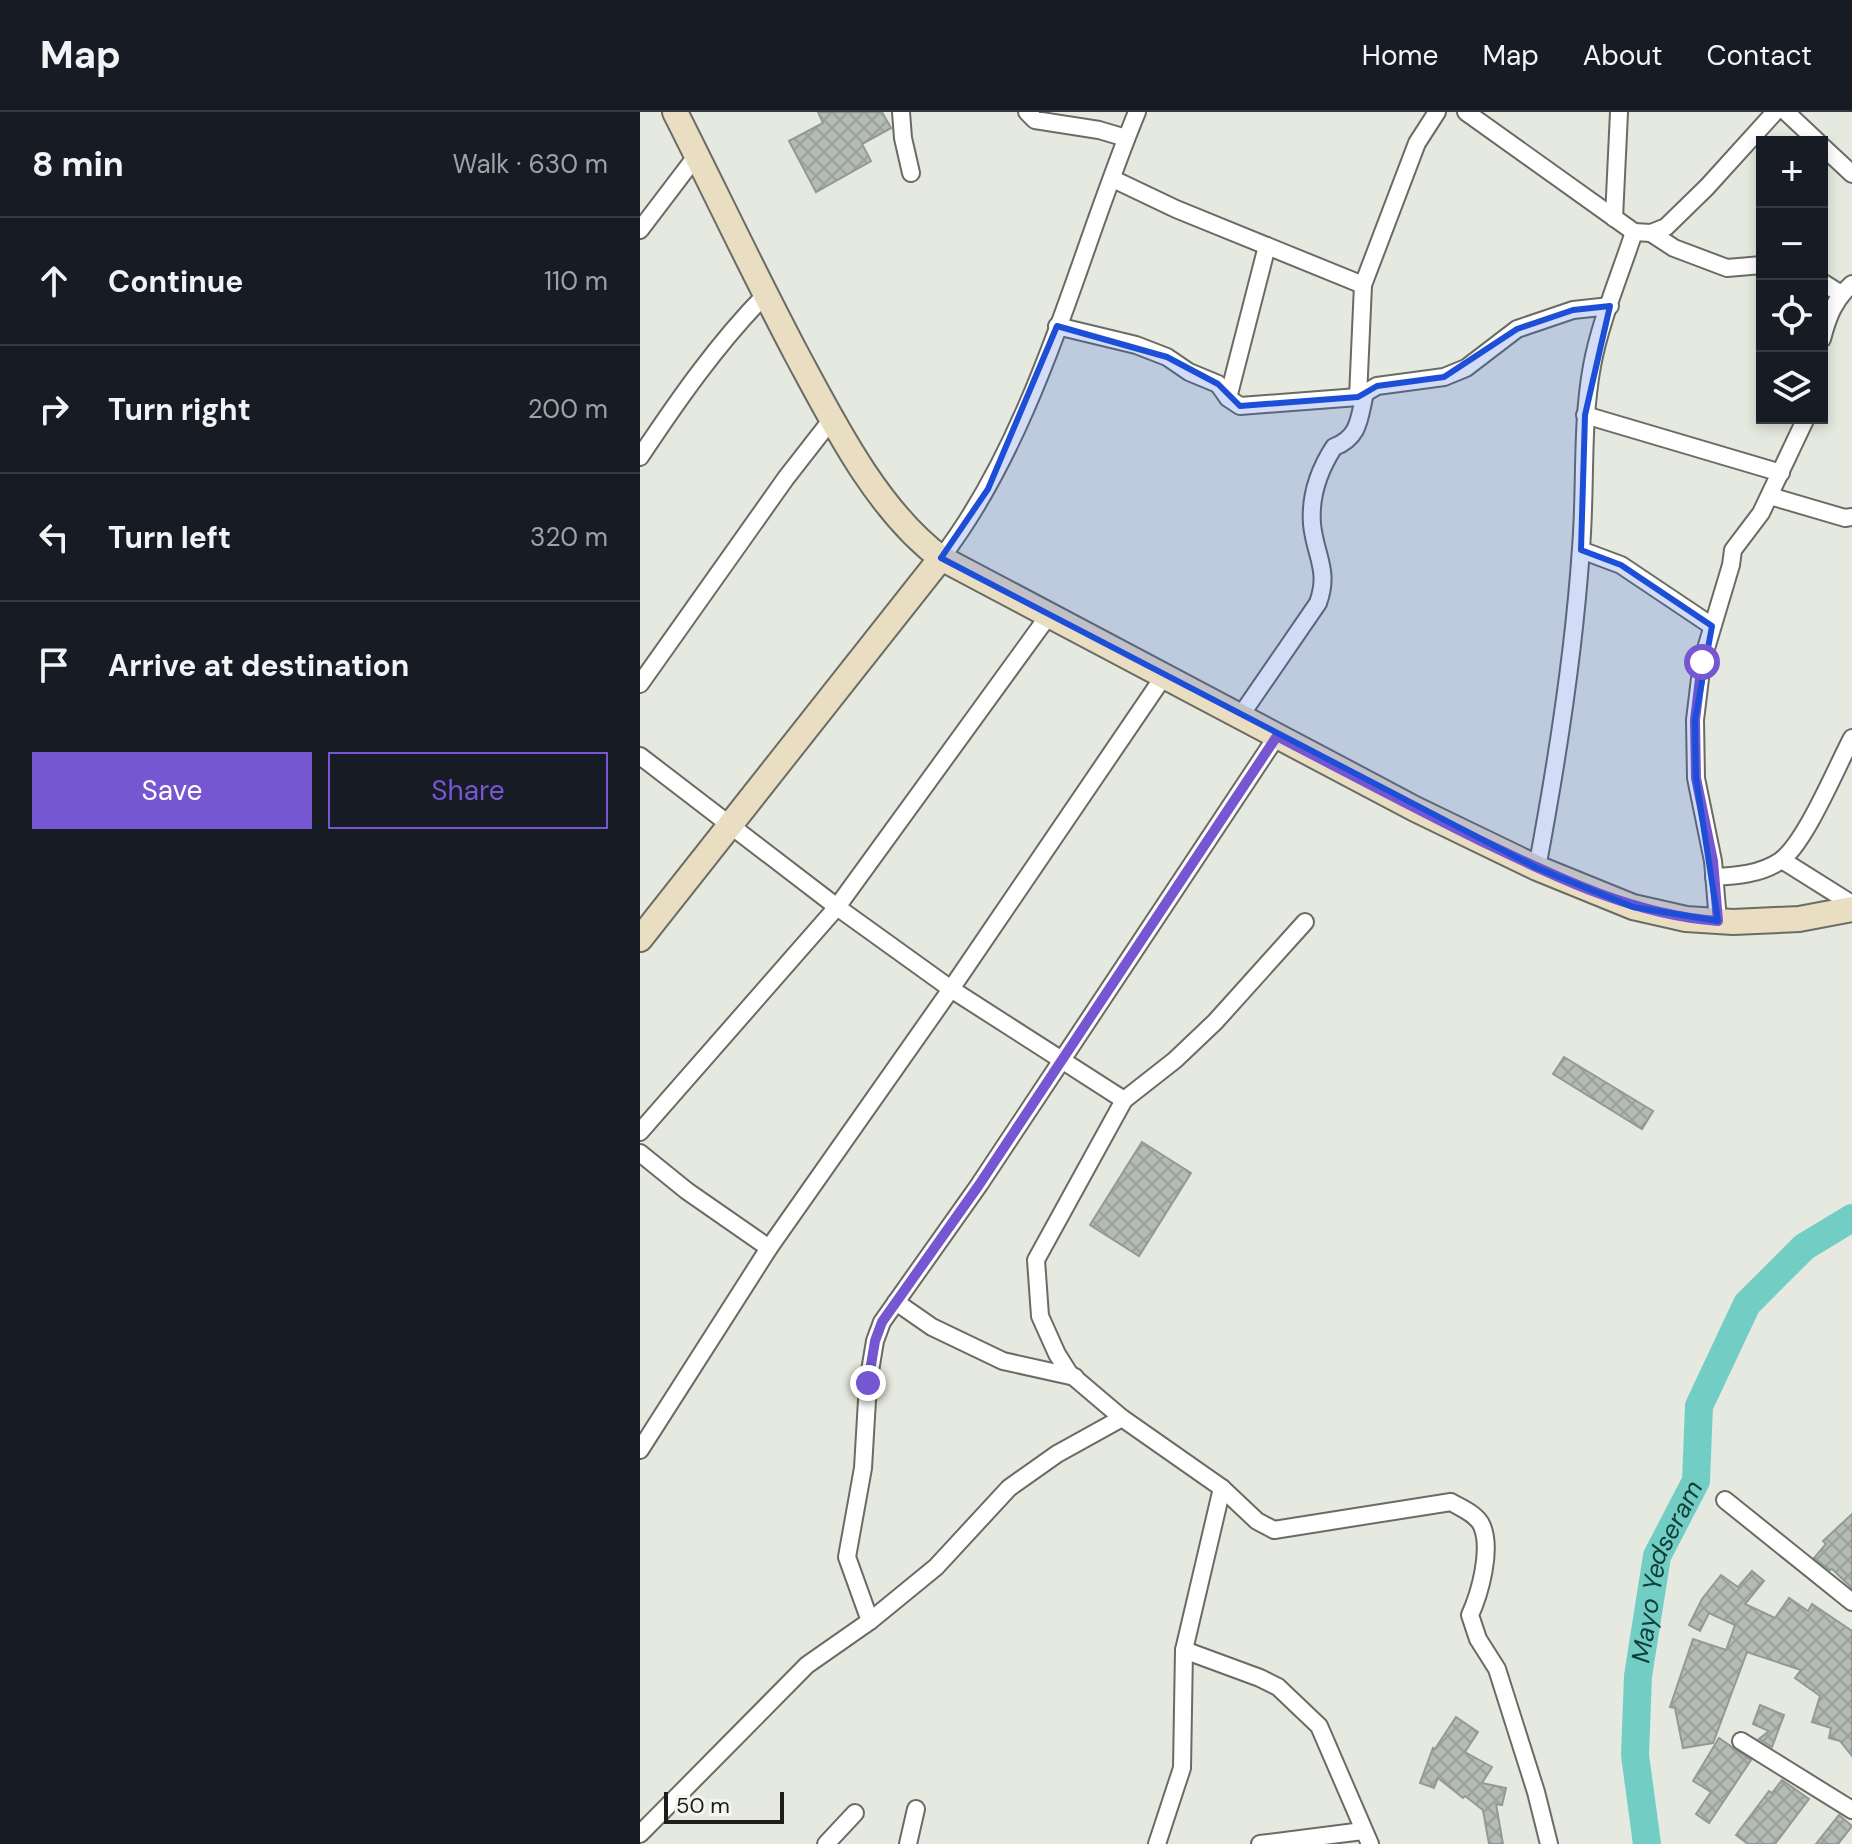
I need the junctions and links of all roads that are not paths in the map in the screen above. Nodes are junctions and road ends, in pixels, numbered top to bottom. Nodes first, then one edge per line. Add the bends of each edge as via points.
1 (675, 112) edge
2 (901, 112) edge
3 (1027, 112) edge
4 (1137, 112) edge
5 (1437, 112) edge
6 (1466, 112) edge
7 (1619, 112) edge
8 (1775, 112) edge
9 (1786, 112) edge
10 (1812, 136) edge
11 (1126, 138) junction
12 (1828, 152) edge
13 (697, 155) junction
14 (911, 173) dead end
15 (1852, 174) edge
16 (1113, 179) junction
17 (1614, 218) junction
18 (640, 230) edge
19 (1642, 233) junction
20 (1267, 246) junction
21 (1756, 266) edge
22 (1363, 285) junction
23 (1846, 289) edge
24 (765, 295) junction
25 (1610, 306) junction
26 (1828, 317) edge
27 (1057, 326) junction
28 (1361, 395) junction
29 (1228, 398) junction
30 (1585, 415) junction
31 (832, 419) junction
32 (1803, 424) edge
33 (640, 457) edge
34 (1781, 473) junction
35 (1770, 496) junction
36 (1852, 517) edge
37 (1581, 550) junction
38 (941, 558) junction
39 (1049, 615) junction
40 (1712, 626) junction
41 (1164, 676) junction
42 (640, 684) edge
43 (1241, 715) junction
44 (1277, 736) junction
45 (1852, 738) edge
46 (640, 756) edge
47 (729, 824) junction
48 (1782, 860) junction
49 (1537, 868) junction
50 (1714, 877) junction
51 (1852, 906) edge
52 (837, 907) junction
53 (1718, 921) junction
54 (1305, 922) dead end
55 (640, 939) edge
56 (951, 989) junction
57 (1061, 1060) junction
58 (1124, 1100) junction
59 (640, 1132) edge
60 (640, 1153) edge
61 (769, 1248) junction
62 (896, 1302) junction
63 (1075, 1377) junction
64 (1122, 1418) junction
65 (640, 1450) edge
66 (1222, 1488) junction
67 (1725, 1500) dead end
68 (1852, 1602) edge
69 (870, 1621) junction
70 (1184, 1650) junction
71 (1741, 1741) dead end
72 (916, 1809) dead end
73 (1852, 1810) edge
74 (855, 1813) dead end
75 (640, 1834) edge
76 (1367, 1837) edge
77 (826, 1844) edge
78 (908, 1844) edge
79 (1157, 1844) edge
80 (1260, 1844) edge
81 (1549, 1844) edge

1 - 13 main road
2 - 14 street
3 - 11 street via 1035,120
4 - 11 street
5 - 22 street via 1417,143
6 - 17 street
7 - 17 street
8 - 19 street via 1666,227
9 - 10 street
11 - 16 street
12 - 15 street
13 - 18 street
13 - 24 main road
16 - 20 street
16 - 27 street
17 - 19 street
19 - 21 street via 1727,268
19 - 25 street
20 - 22 street
20 - 29 street
22 - 28 street
23 - 26 street
24 - 31 main road
24 - 33 street via 699,371
25 - 28 street via 1573,310 1517,329 1466,368 1444,377 1377,386
25 - 30 street via 1592,363
27 - 29 street via 1167,357 1218,384
27 - 38 street via 988,489
28 - 29 street via 1240,406
28 - 43 street via 1355,432 1348,442 1334,447 1316,482 1312,522 1324,587 1318,603
30 - 34 street
30 - 37 street
31 - 38 main road via 867,475 915,535
31 - 42 street
32 - 34 street
34 - 35 street
35 - 36 street
35 - 40 street via 1733,550
37 - 40 street via 1621,565
37 - 49 street via 1564,708
38 - 39 main road
38 - 47 main road
39 - 41 main road
39 - 52 street
40 - 50 street via 1695,720 1696,778
41 - 43 main road
41 - 56 street
43 - 44 main road
44 - 49 main road
44 - 57 street
45 - 48 street
46 - 47 street
47 - 52 street
47 - 55 main road
48 - 50 street via 1737,876
48 - 51 street
49 - 53 main road via 1633,907
50 - 53 street
51 - 53 main road via 1799,919
52 - 56 street
52 - 59 street
54 - 58 street via 1215,1022
56 - 57 street
56 - 61 street
57 - 58 street
57 - 62 street
58 - 63 street via 1036,1260 1040,1316 1057,1354
60 - 61 street
61 - 65 street
62 - 63 street via 932,1327 1003,1361
62 - 69 street via 875,1341 863,1468 847,1557
63 - 64 street
64 - 66 street
64 - 69 street via 1009,1488 936,1567
66 - 70 street
66 - 81 street via 1274,1530 1451,1502 1472,1514 1482,1525 1484,1546 1481,1589 1470,1615 1497,1669
67 - 68 street
69 - 75 street via 807,1665
70 - 76 street via 1278,1687 1319,1726
70 - 79 street via 1182,1768
71 - 73 street
72 - 78 street
74 - 77 street
76 - 80 street

